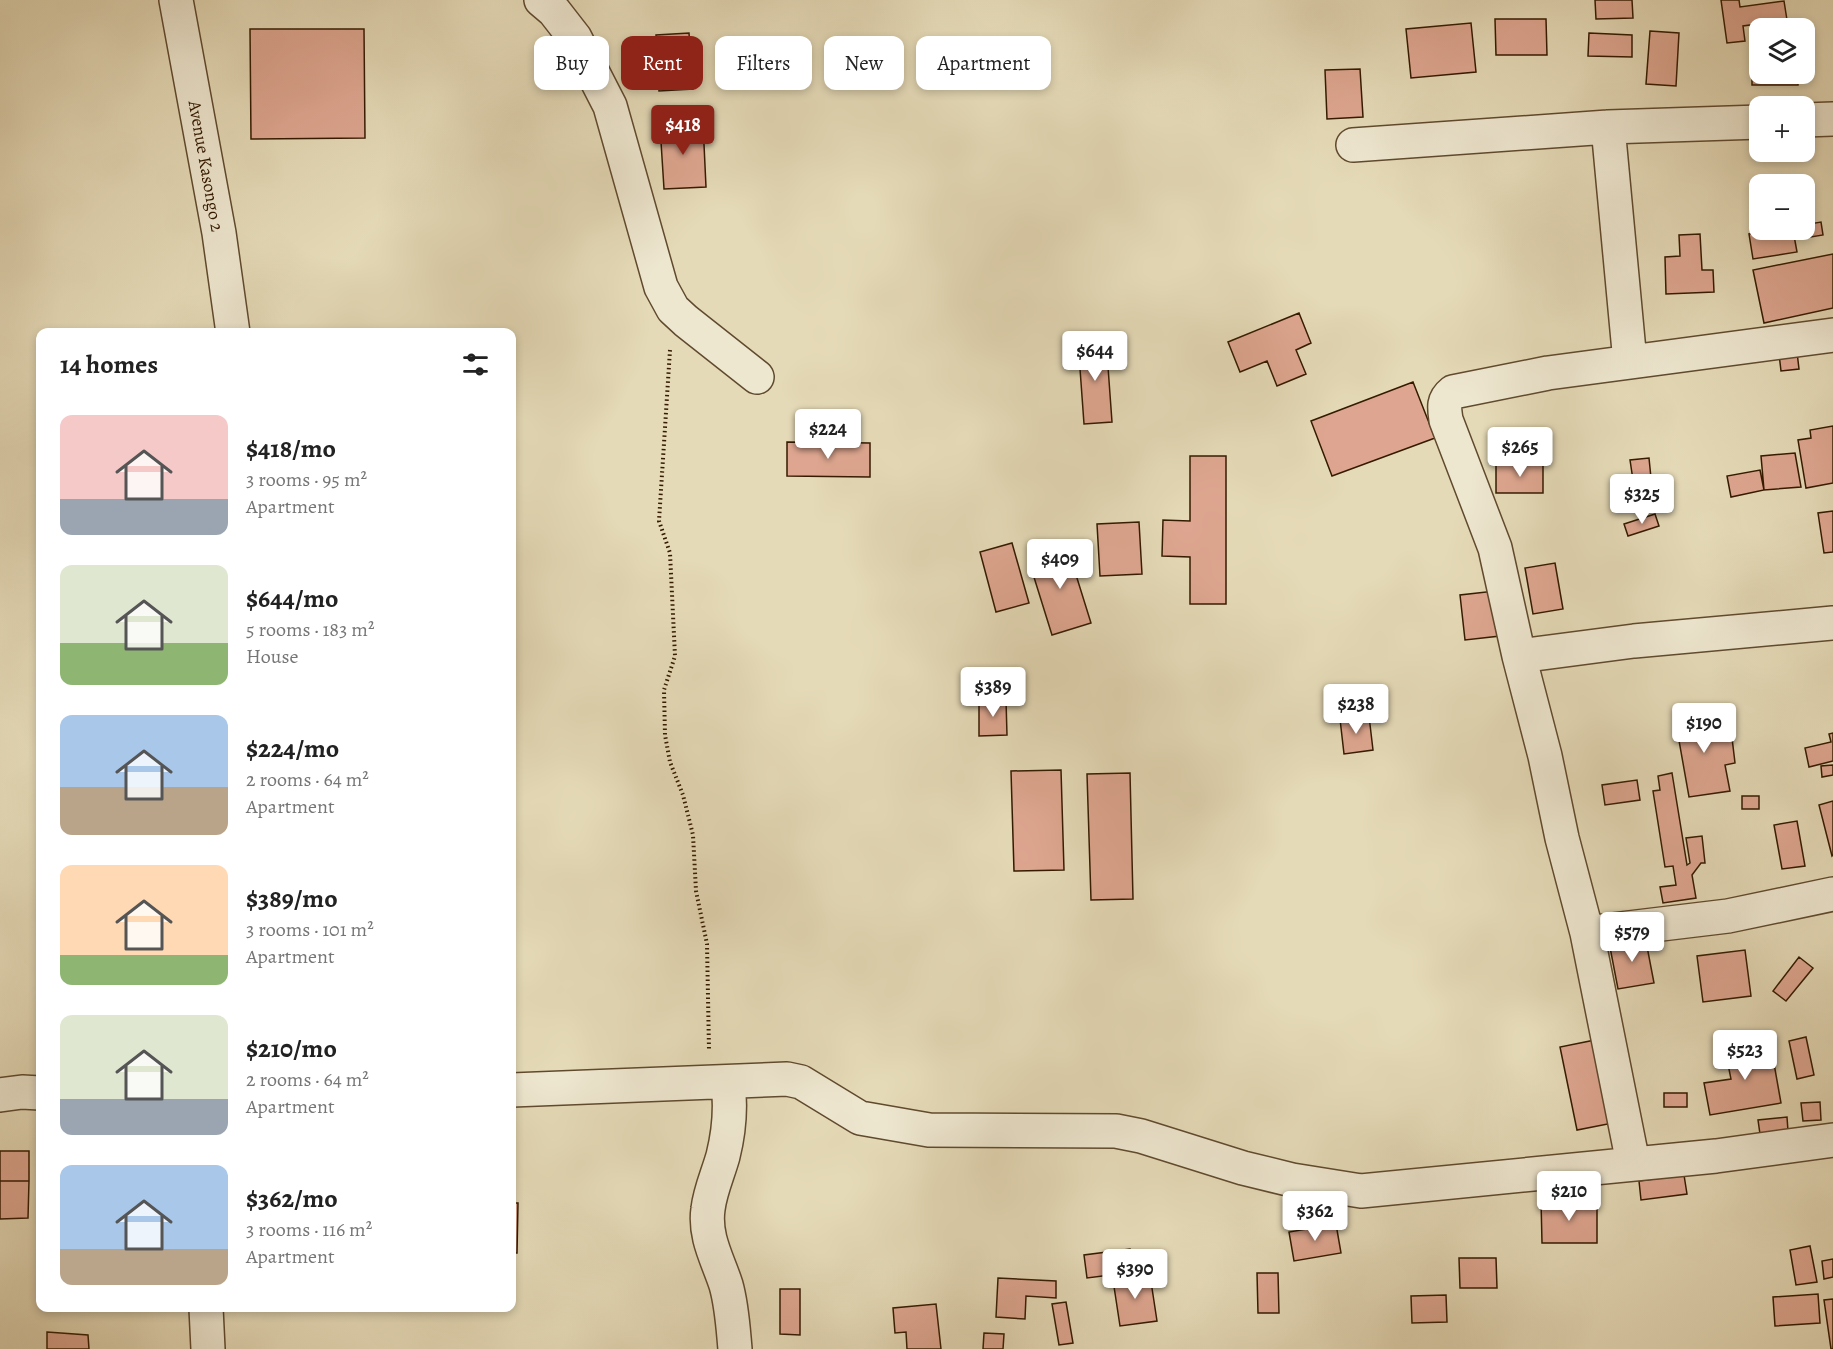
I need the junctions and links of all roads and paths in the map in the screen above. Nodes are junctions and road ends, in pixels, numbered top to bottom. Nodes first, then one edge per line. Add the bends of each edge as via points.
1 (176, 0) edge
2 (540, 0) edge
3 (1833, 119) edge
4 (1815, 120) edge
5 (1749, 122) edge
6 (1608, 127) junction
7 (1353, 145) dead end
8 (673, 309) junction
9 (232, 328) edge
10 (1833, 335) edge
11 (1630, 362) junction
12 (757, 377) dead end
13 (1833, 623) edge
14 (1519, 656) junction
15 (1833, 894) edge
16 (1587, 933) junction
17 (720, 1083) junction
18 (516, 1090) edge
19 (36, 1093) edge
20 (0, 1095) edge
21 (1833, 1140) edge
22 (1633, 1163) junction
23 (206, 1312) edge
24 (208, 1349) edge
25 (735, 1349) edge

1 - 9 street, Avenue Kasongo 2
2 - 8 street via 575,38 610,106 661,287
3 - 4 street
5 - 6 street
6 - 7 street
6 - 11 street
8 - 12 street
8 - 17 path via 660,521 670,553 675,656 664,690 664,727 670,762 693,835 696,891 707,944 709,1056
10 - 11 street
11 - 14 street via 1468,388 1453,392 1444,403 1446,420 1495,548
13 - 14 street
14 - 16 street
15 - 16 street via 1728,915
16 - 22 street
17 - 18 street
17 - 22 street via 768,1078 801,1082 860,1118 929,1130 1116,1131 1243,1168 1361,1191
17 - 25 street via 730,1099 728,1124 708,1209 708,1227 732,1309
19 - 20 street
21 - 22 street
23 - 24 street

